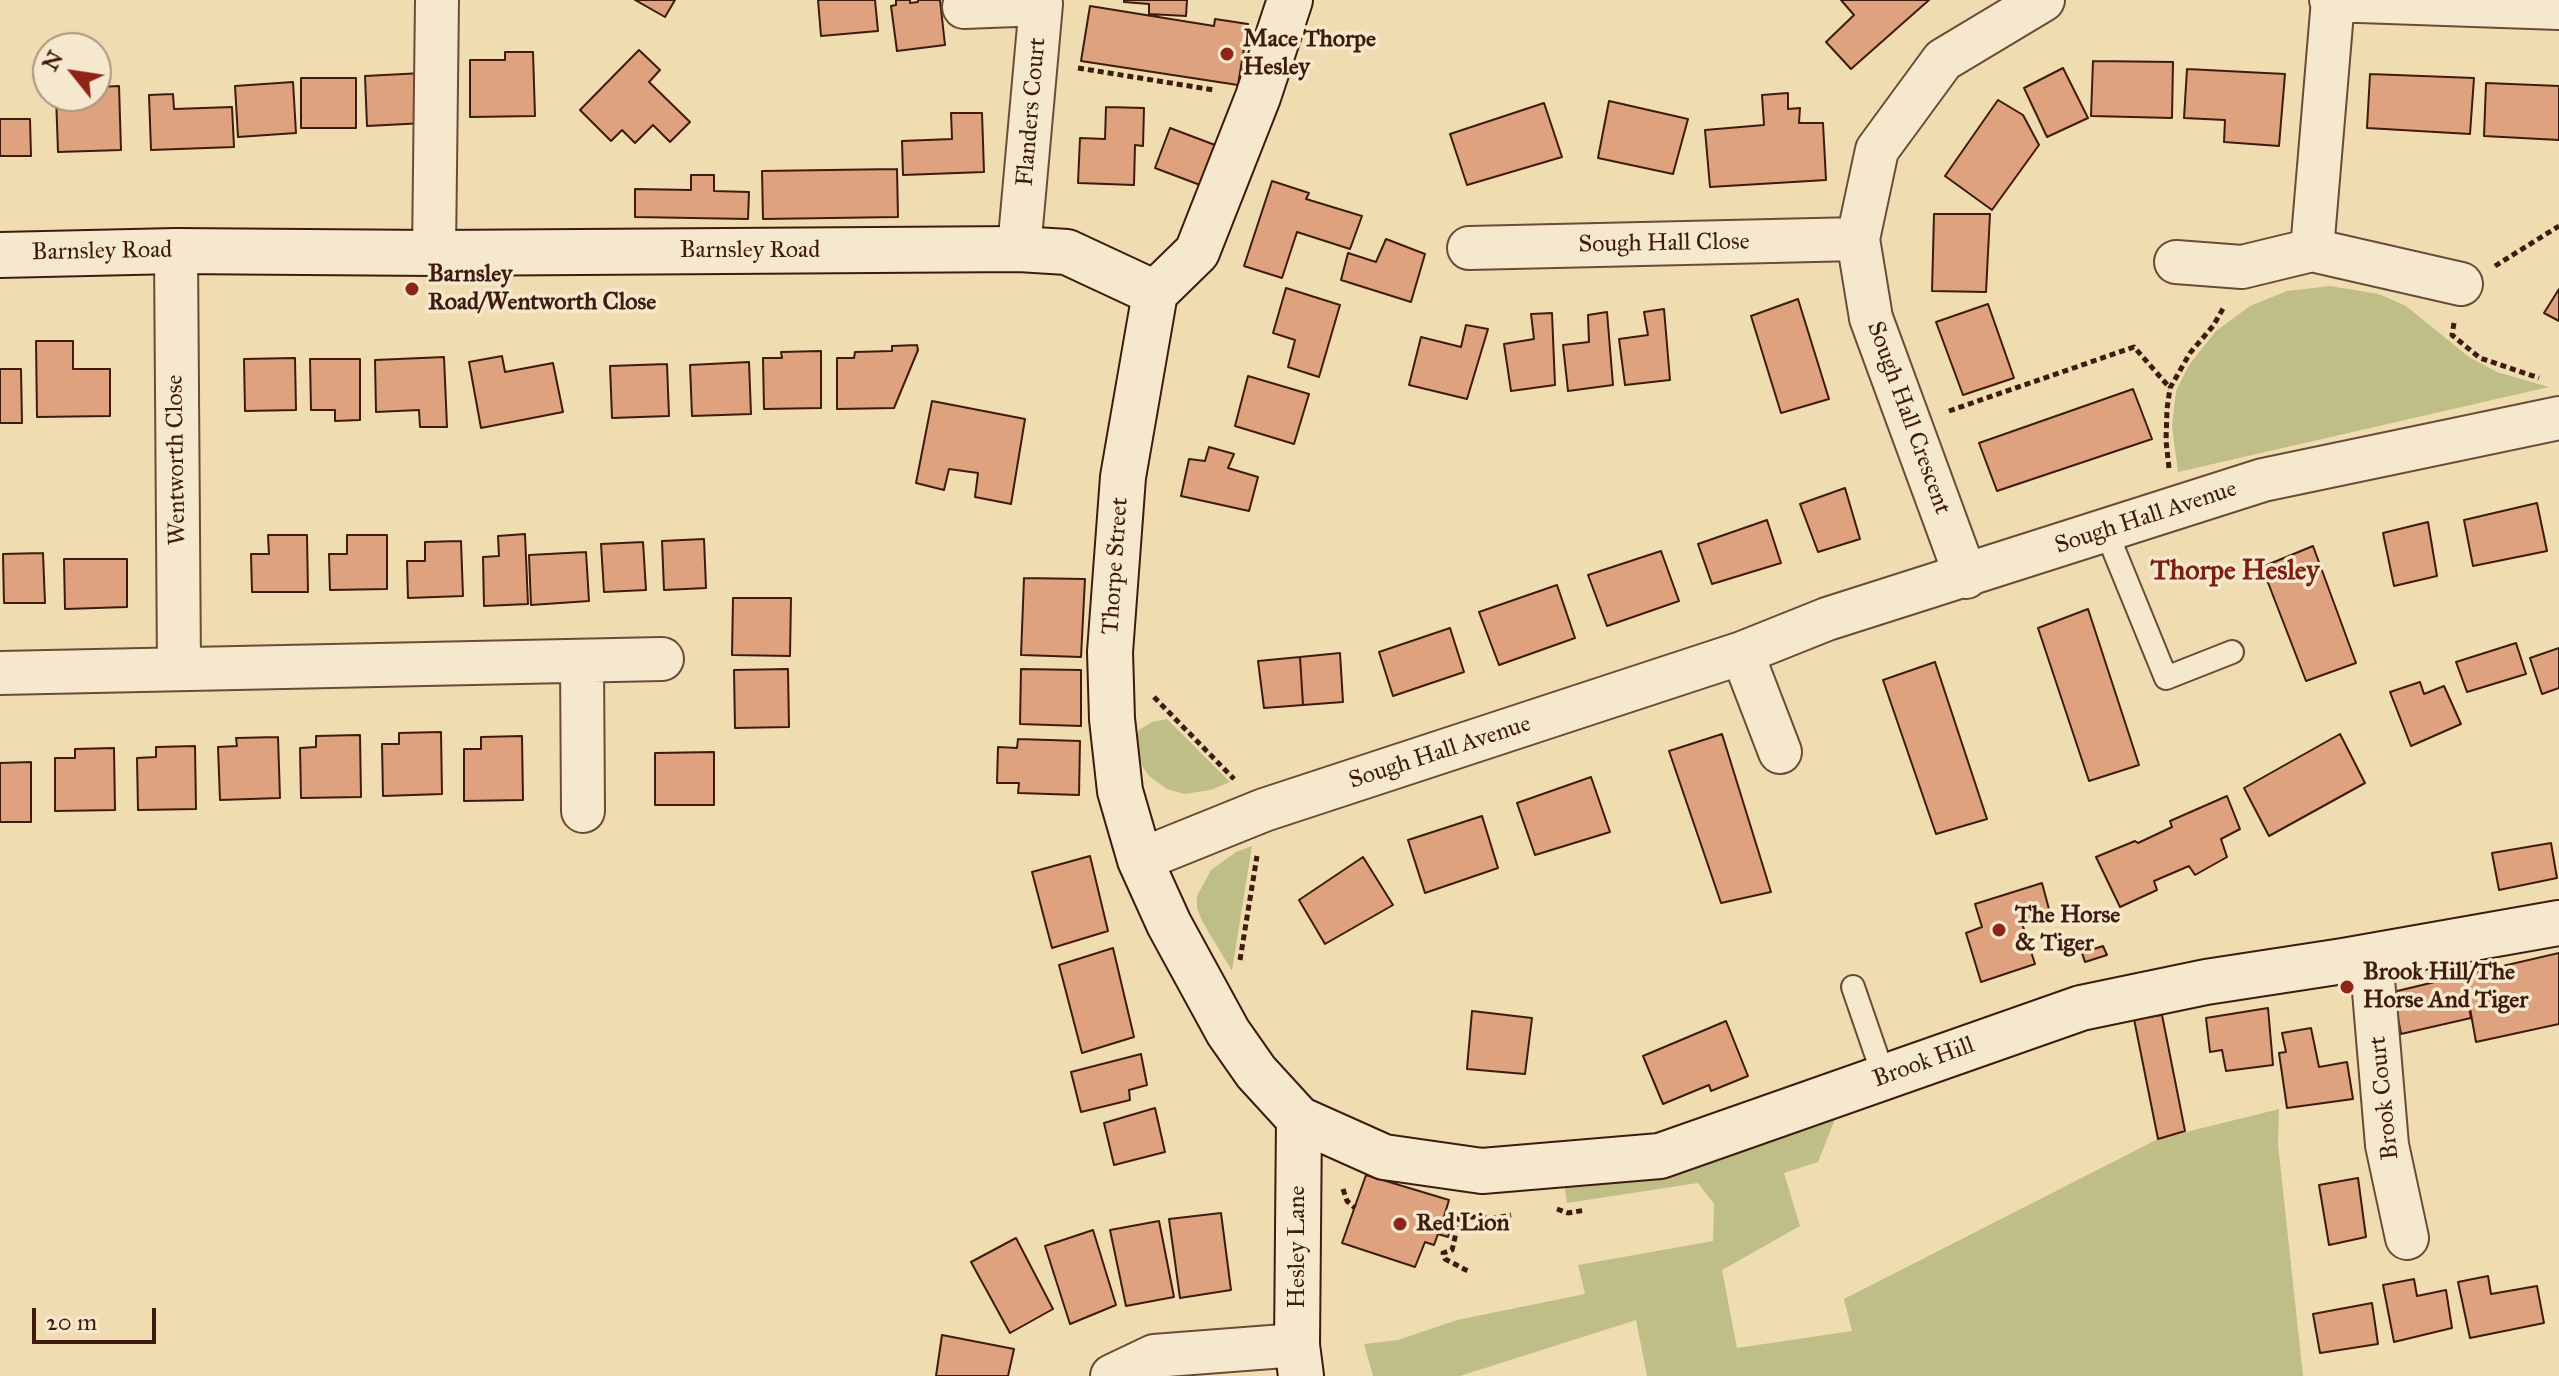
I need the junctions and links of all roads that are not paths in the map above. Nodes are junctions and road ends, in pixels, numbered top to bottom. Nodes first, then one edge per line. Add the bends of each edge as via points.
1 (437, 0) edge
2 (1290, 0) edge
3 (2043, 0) edge
4 (2332, 0) edge
5 (964, 7) dead end
6 (2559, 8) edge
7 (1858, 239) junction
8 (1469, 248) dead end
9 (1019, 249) junction
10 (2312, 250) junction
11 (176, 251) junction
12 (434, 253) junction
13 (0, 255) edge
14 (2176, 262) dead end
15 (2461, 284) road end
16 (1155, 293) junction
17 (2559, 418) edge
18 (2106, 531) junction
19 (1966, 577) junction
20 (2232, 652) dead end
21 (1742, 653) junction
22 (662, 659) dead end
23 (582, 661) junction
24 (179, 669) junction
25 (0, 673) edge
26 (1780, 752) dead end
27 (583, 811) dead end
28 (1140, 860) junction
29 (2559, 923) edge
30 (2371, 956) junction
31 (1853, 987) dead end
32 (1884, 1077) junction
33 (1299, 1119) junction
34 (2407, 1238) dead end
35 (1299, 1360) edge
36 (1112, 1376) edge

1 - 12 street
2 - 16 main road via 1197,252
3 - 7 street, Sough Hall Crescent via 1943,60 1877,150
4 - 6 street
4 - 10 street
5 - 9 street, Flanders Court via 1041,4
7 - 8 street, Sough Hall Close
7 - 19 street, Sough Hall Crescent via 1871,318
9 - 12 main road, Barnsley Road
9 - 16 main road, Barnsley Road via 1067,252
10 - 14 street via 2242,267
10 - 15 street
11 - 12 main road, Barnsley Road
11 - 13 main road, Barnsley Road
11 - 24 street, Wentworth Close
16 - 28 main road, Thorpe Street via 1123,477 1110,652 1120,791
17 - 18 street, Sough Hall Avenue via 2263,480
18 - 19 street, Sough Hall Avenue
18 - 20 lane via 2166,678
19 - 21 street, Sough Hall Avenue via 1827,619
21 - 26 street
21 - 28 street, Sough Hall Avenue via 1264,810
22 - 23 street
23 - 24 street
23 - 27 street
24 - 25 street
28 - 33 main road, Thorpe Street via 1228,1032
29 - 30 main road, Brook Hill
30 - 32 main road, Brook Hill via 2081,1008
30 - 34 street, Brook Court via 2387,1145
31 - 32 lane
32 - 33 main road, Brook Hill via 1660,1156 1482,1171 1384,1157
33 - 35 main road, Hesley Lane
35 - 36 street via 1154,1356

